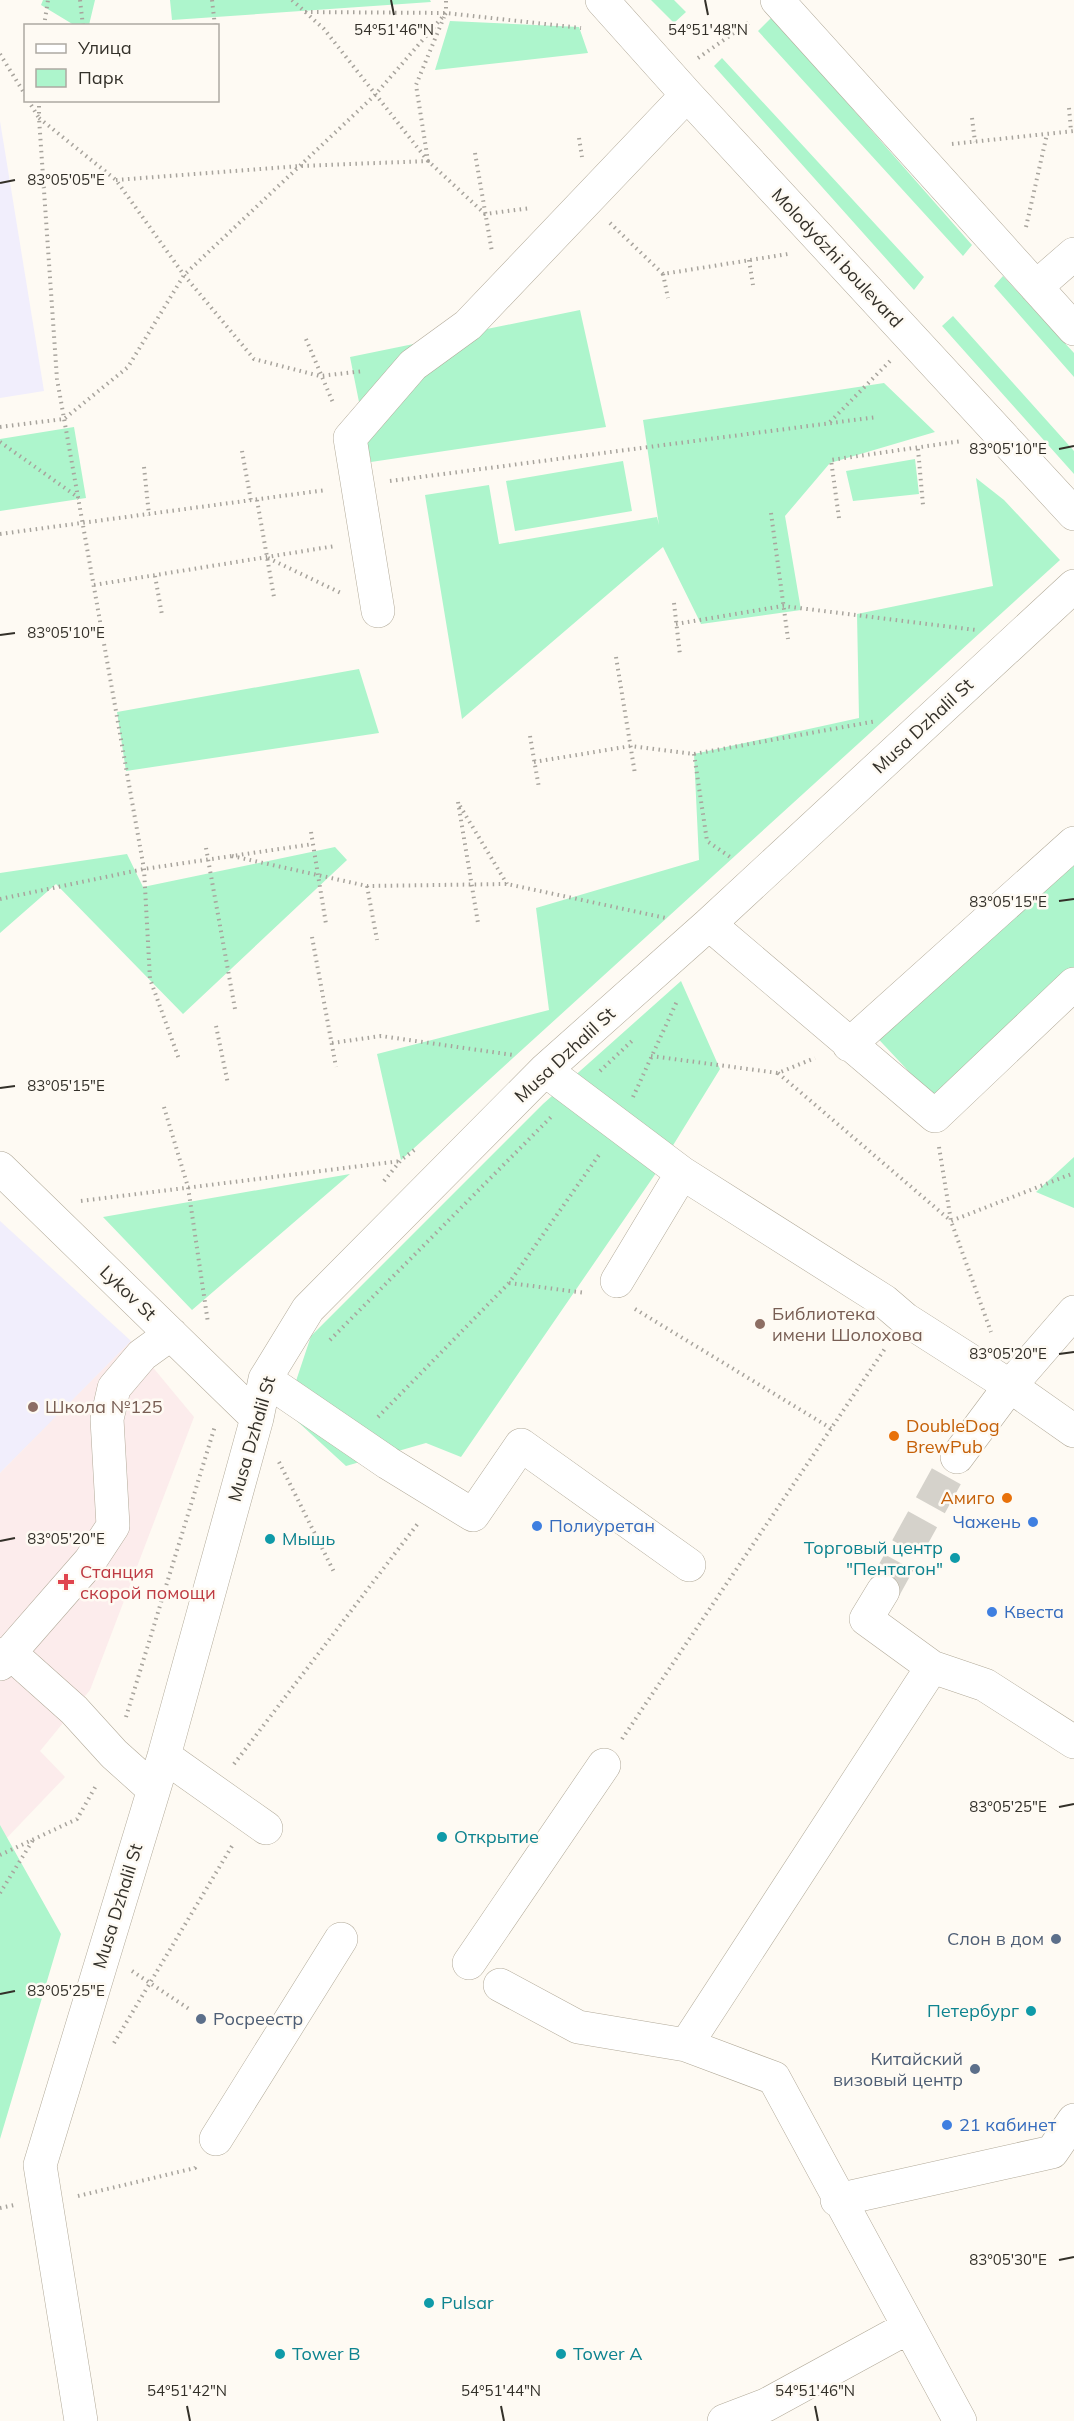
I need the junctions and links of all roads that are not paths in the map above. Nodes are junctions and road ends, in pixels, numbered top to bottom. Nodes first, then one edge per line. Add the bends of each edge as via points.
1 (602, 0) edge
2 (778, 1) edge
3 (679, 87) junction
4 (1074, 254) edge
5 (1036, 287) junction
6 (1074, 329) edge
7 (1074, 514) edge
8 (1074, 586) edge
9 (378, 611) road end
10 (1074, 843) edge
11 (709, 924) junction
12 (1074, 984) edge
13 (849, 1045) junction
14 (545, 1070) junction
15 (0, 1168) edge
16 (682, 1173) junction
17 (612, 1293) road end
18 (1074, 1312) edge
19 (171, 1334) junction
20 (265, 1379) junction
21 (1010, 1386) junction
22 (257, 1418) junction
23 (1074, 1431) edge
24 (957, 1457) tunnel mouth
25 (689, 1565) dead end
26 (883, 1591) tunnel mouth
27 (5, 1658) edge
28 (932, 1667) junction
29 (1074, 1742) edge
30 (164, 1756) junction
31 (604, 1765) road end
32 (153, 1789) junction
33 (258, 1822) road end
34 (341, 1939) dead end
35 (469, 1963) dead end
36 (500, 1985) dead end
37 (686, 2046) junction
38 (1074, 2120) edge
39 (216, 2139) road end
40 (837, 2200) junction
41 (907, 2328) junction
42 (81, 2421) edge
43 (724, 2421) edge
44 (960, 2421) edge

1 - 3 street, Molodyózhi boulevard
2 - 5 street
3 - 7 street, Molodyózhi boulevard
3 - 9 street via 586,200 499,293 468,325 413,365 350,438
4 - 5 street
5 - 6 street
8 - 11 street, Musa Dzhalil St
10 - 13 street
11 - 13 street
11 - 14 street, Musa Dzhalil St
12 - 13 street via 934,1116
14 - 16 street
14 - 20 street, Musa Dzhalil St via 308,1309
15 - 19 street, Lykov St
16 - 17 street
16 - 21 street
18 - 21 street
19 - 22 street, Lykov St
19 - 27 street via 142,1355 114,1388 107,1419 113,1526 90,1561
20 - 22 street, Musa Dzhalil St
20 - 25 street via 474,1515 521,1445
21 - 23 street
21 - 24 street
22 - 30 street, Musa Dzhalil St
26 - 28 street via 866,1619
27 - 32 street via 74,1710
28 - 29 street via 985,1685
28 - 37 street
30 - 32 street, Musa Dzhalil St
30 - 33 street
31 - 35 street
32 - 42 street, Musa Dzhalil St via 40,2165
34 - 39 street
36 - 37 street via 578,2027
37 - 40 street via 774,2078
38 - 40 street via 1052,2152
40 - 41 street
41 - 43 street via 766,2405
41 - 44 street

